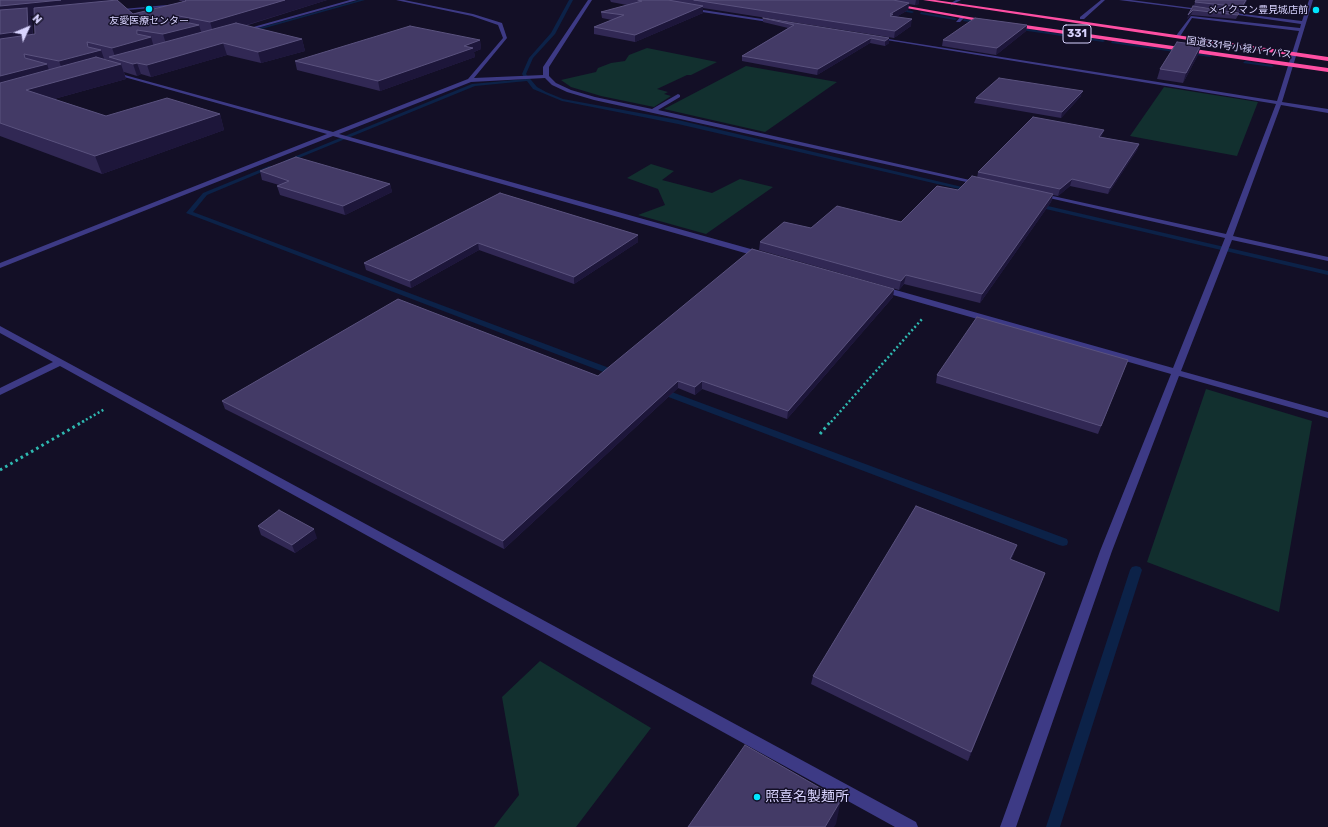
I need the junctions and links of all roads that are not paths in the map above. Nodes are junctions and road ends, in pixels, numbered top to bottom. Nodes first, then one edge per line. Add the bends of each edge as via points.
1 (355, 0) edge
2 (398, 0) edge
3 (590, 0) edge
4 (864, 0) edge
5 (925, 0) edge
6 (958, 0) edge
7 (1103, 0) edge
8 (1121, 0) edge
9 (1309, 0) edge
10 (952, 4) junction
11 (180, 5) edge
12 (683, 8) edge
13 (110, 10) edge
14 (1208, 11) edge
15 (1224, 13) edge
16 (1082, 18) dead end
17 (994, 22) edge
18 (1304, 22) junction
19 (777, 23) edge
20 (1002, 23) edge
21 (1302, 30) junction
22 (237, 32) edge
23 (1177, 37) junction
24 (871, 38) edge
25 (1294, 54) junction
26 (1328, 59) edge
27 (1290, 66) junction
28 (107, 68) edge
29 (1328, 70) edge
30 (546, 76) junction
31 (470, 80) junction
32 (678, 96) dead end
33 (1279, 103) junction
34 (653, 111) junction
35 (1328, 111) edge
36 (334, 135) junction
37 (985, 184) edge
38 (1031, 194) edge
39 (1229, 237) junction
40 (768, 257) edge
41 (1328, 259) edge
42 (0, 266) edge
43 (875, 287) edge
44 (0, 329) edge
45 (61, 362) junction
46 (1176, 371) junction
47 (0, 392) edge
48 (1328, 415) edge
49 (910, 827) edge
50 (1008, 827) edge

1 - 22 street
2 - 31 street via 473,15 500,24 504,38
3 - 30 street via 546,67
4 - 17 highway via 961,19
5 - 10 highway, 国道331号小禄バイパス / 331
6 - 10 street
7 - 16 street
8 - 14 street
9 - 18 street
10 - 23 highway, 国道331号小禄バイパス / 331
11 - 13 street
12 - 19 street
15 - 18 street
18 - 21 street
20 - 27 highway, 国道331号小禄バイパス / 331
21 - 23 street via 1191,17
21 - 25 street
23 - 25 highway, 国道331号小禄バイパス / 331
24 - 33 street
25 - 26 highway, 国道331号小禄バイパス / 331
25 - 27 street
27 - 29 highway, 国道331号小禄バイパス / 331
27 - 33 street
28 - 36 street
30 - 31 street
30 - 34 street via 554,84 569,91
31 - 36 street
32 - 34 street
33 - 35 street
33 - 39 street
34 - 37 street
36 - 40 street
36 - 42 street
38 - 39 street
39 - 41 street
39 - 46 street
43 - 46 street
44 - 45 street
45 - 47 street
45 - 49 street
46 - 48 street
46 - 50 street via 1106,551

